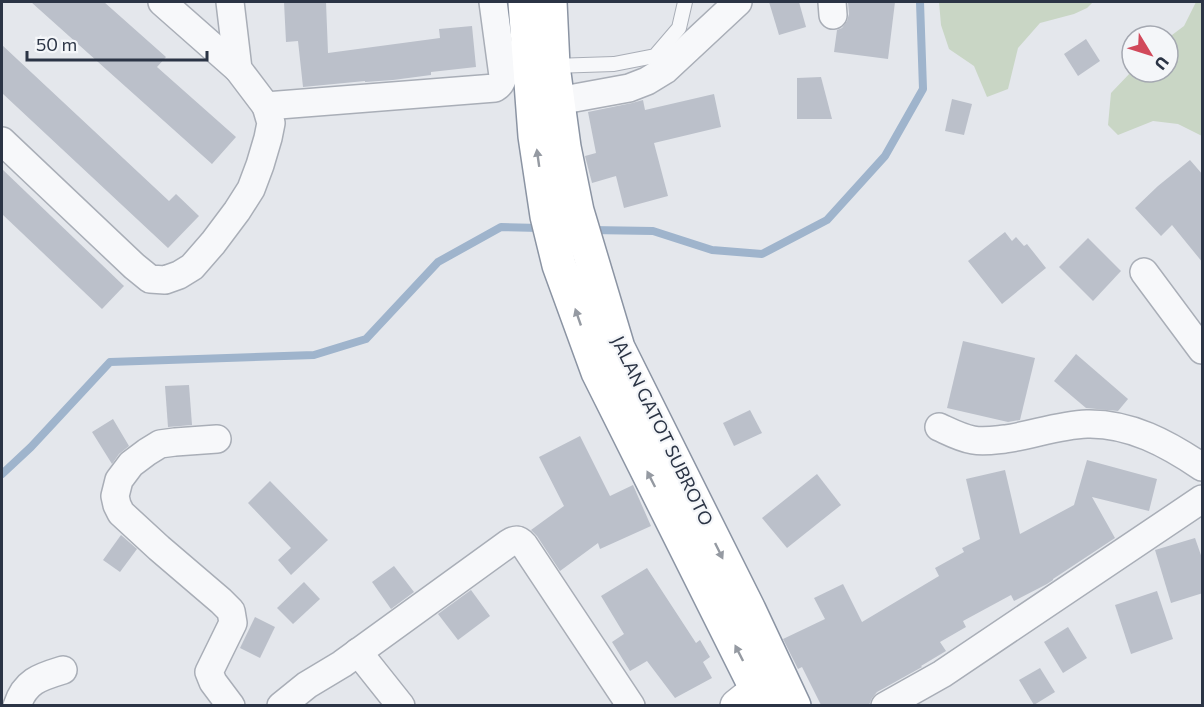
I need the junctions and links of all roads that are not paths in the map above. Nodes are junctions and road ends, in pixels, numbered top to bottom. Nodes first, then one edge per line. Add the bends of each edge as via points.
1 (162, 2) edge
2 (230, 2) edge
3 (492, 2) edge
4 (525, 2) edge
5 (550, 2) edge
6 (685, 2) edge
7 (738, 2) edge
8 (542, 66) junction
9 (238, 69) junction
10 (558, 101) junction
11 (266, 106) junction
12 (2, 141) edge
13 (562, 214) junction
14 (1144, 272) dead end
15 (1203, 350) edge
16 (939, 427) dead end
17 (218, 439) dead end
18 (1203, 467) edge
19 (1203, 500) edge
20 (358, 652) junction
21 (63, 670) dead end
22 (767, 697) edge
23 (222, 702) edge
24 (17, 705) edge
25 (281, 705) edge
26 (401, 705) edge
27 (631, 705) edge
28 (885, 705) edge

1 - 9 street
2 - 9 street
3 - 11 street via 503,76 495,88
4 - 8 highway, JALAN GATOT SUBROTO
5 - 8 highway, JALAN GATOT SUBROTO
6 - 8 lane via 679,28 655,56 614,64
7 - 10 street via 647,81
8 - 10 highway, JALAN GATOT SUBROTO
13 -> 8 highway, JALAN GATOT SUBROTO via 535,136
9 - 11 street
10 - 13 highway, JALAN GATOT SUBROTO via 564,147
11 - 12 street via 271,123 251,189 192,267 165,280 150,279 134,266
13 - 22 highway, JALAN GATOT SUBROTO via 608,360 749,610
14 - 15 street
16 - 18 street via 959,437 984,441 1063,426 1103,425 1154,438
17 - 23 street via 160,444 131,464 118,480 115,496 121,513 231,611 233,623 209,672
19 - 28 street via 942,674
20 - 25 street
20 - 26 street
20 - 27 street via 517,540
21 - 24 street via 38,678 21,693

